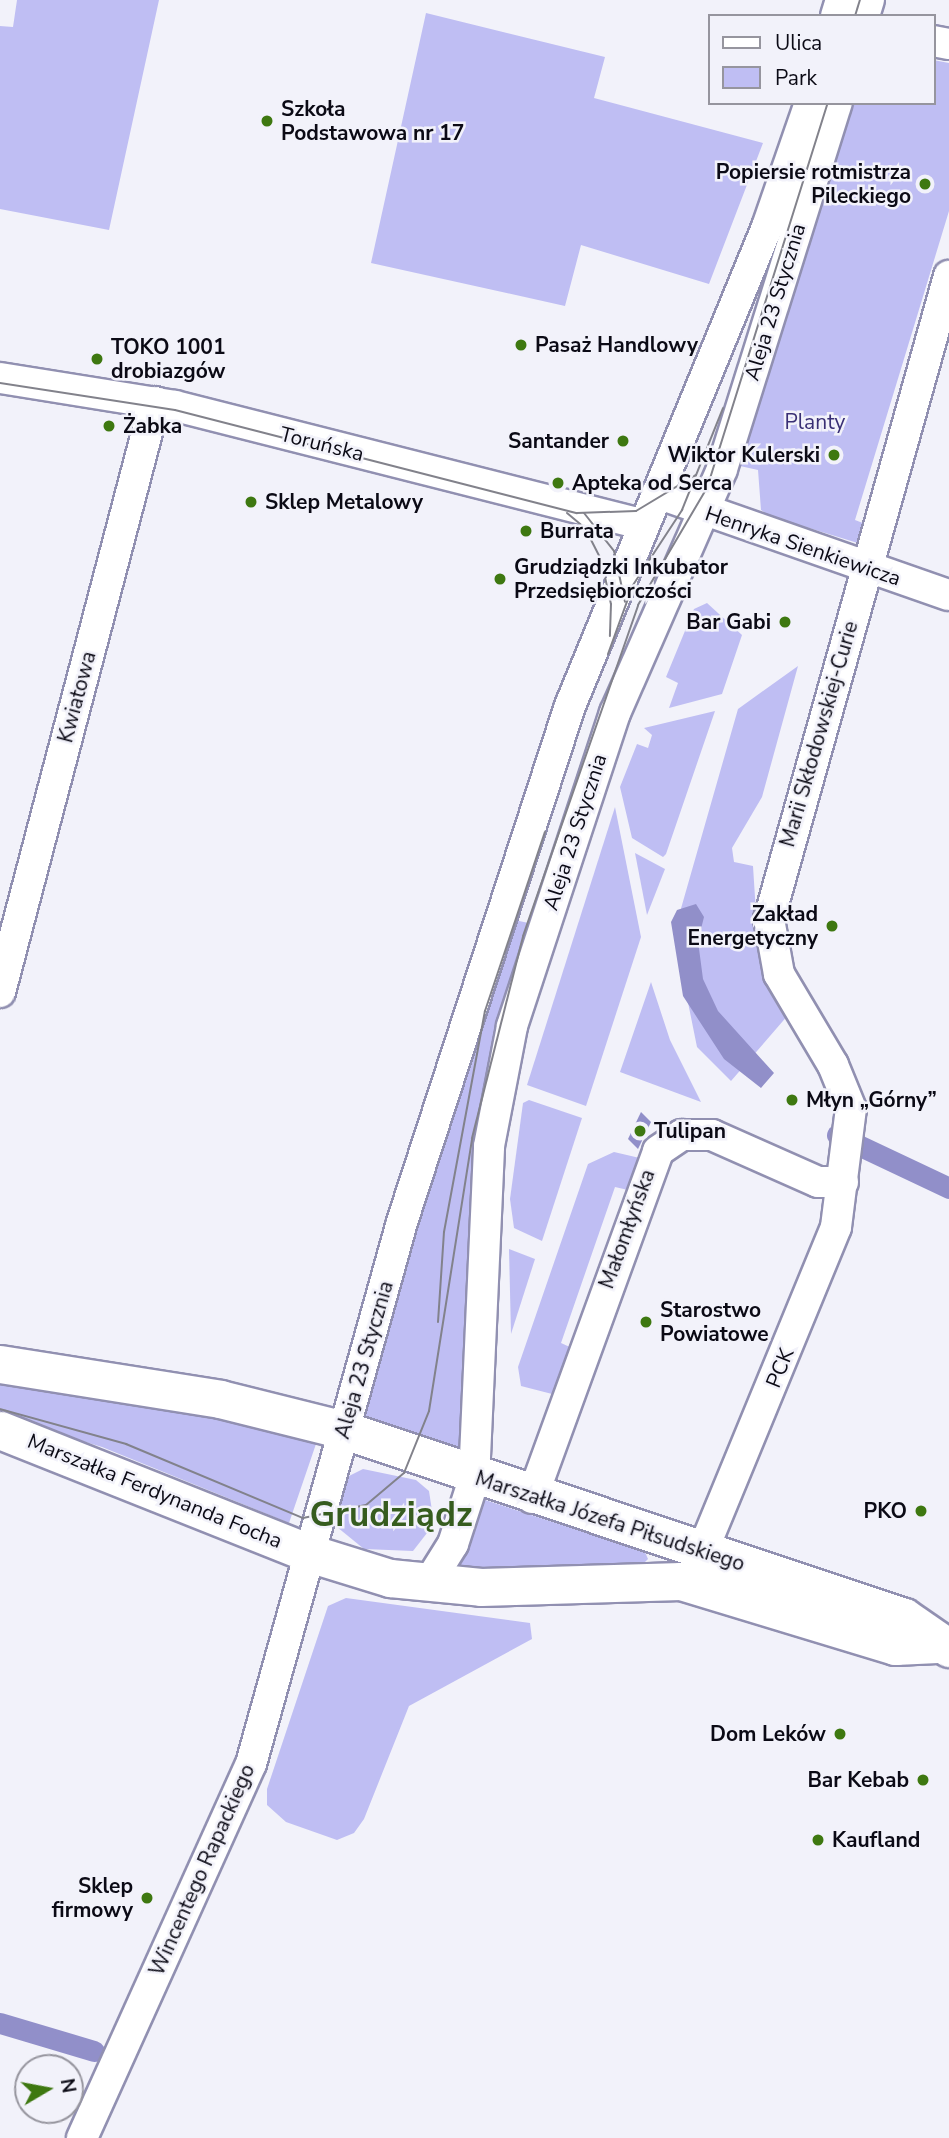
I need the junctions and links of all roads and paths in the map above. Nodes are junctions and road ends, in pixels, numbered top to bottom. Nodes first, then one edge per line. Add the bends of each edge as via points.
1 (809, 105) edge
2 (836, 105) edge
3 (949, 276) edge
4 (0, 378) edge
5 (155, 402) junction
6 (657, 494) junction
7 (706, 513) junction
8 (642, 524) junction
9 (866, 569) junction
10 (949, 595) edge
11 (0, 992) edge
12 (847, 1156) junction
13 (0, 1364) edge
14 (0, 1430) edge
15 (344, 1430) junction
16 (474, 1479) junction
17 (532, 1498) junction
18 (703, 1550) junction
19 (309, 1553) junction
20 (428, 1584) junction
21 (943, 1646) edge
22 (82, 2138) edge

1 - 6 street, Aleja 23 Stycznia
2 - 7 street, Aleja 23 Stycznia
3 - 9 street, Marii Skłodowskiej-Curie
4 - 5 street, Toruńska
5 - 8 street, Toruńska
5 - 11 street, Kwiatowa
6 - 7 street, Henryka Sienkiewicza
6 - 8 street, Aleja 23 Stycznia
7 - 9 street, Henryka Sienkiewicza
7 - 16 street, Aleja 23 Stycznia via 615,713 512,1026 489,1146
8 - 15 street, Aleja 23 Stycznia via 570,706 464,1023
9 - 10 street, Henryka Sienkiewicza
9 - 12 street, Marii Skłodowskiej-Curie via 778,874 769,937 779,974 847,1093
12 - 17 street, Małomłyńska via 818,1182 712,1135 682,1135 658,1151
12 - 18 street, PCK via 836,1227
13 - 15 main road, Marszałka Józefa Piłsudskiego via 277,1412
14 - 19 main road, Marszałka Ferdynanda Focha
15 - 16 main road, Marszałka Józefa Piłsudskiego
15 - 19 street, Aleja 23 Stycznia
16 - 17 main road, Marszałka Józefa Piłsudskiego
16 - 20 street, Aleja 23 Stycznia via 453,1544
17 - 18 main road, Marszałka Józefa Piłsudskiego
18 - 21 main road, Marszałka Józefa Piłsudskiego via 904,1617
19 - 20 main road, Marszałka Józefa Piłsudskiego
19 - 22 street, Wincentego Rapackiego via 242,1786
20 - 21 main road, Marszałka Józefa Piłsudskiego via 681,1581 895,1646

